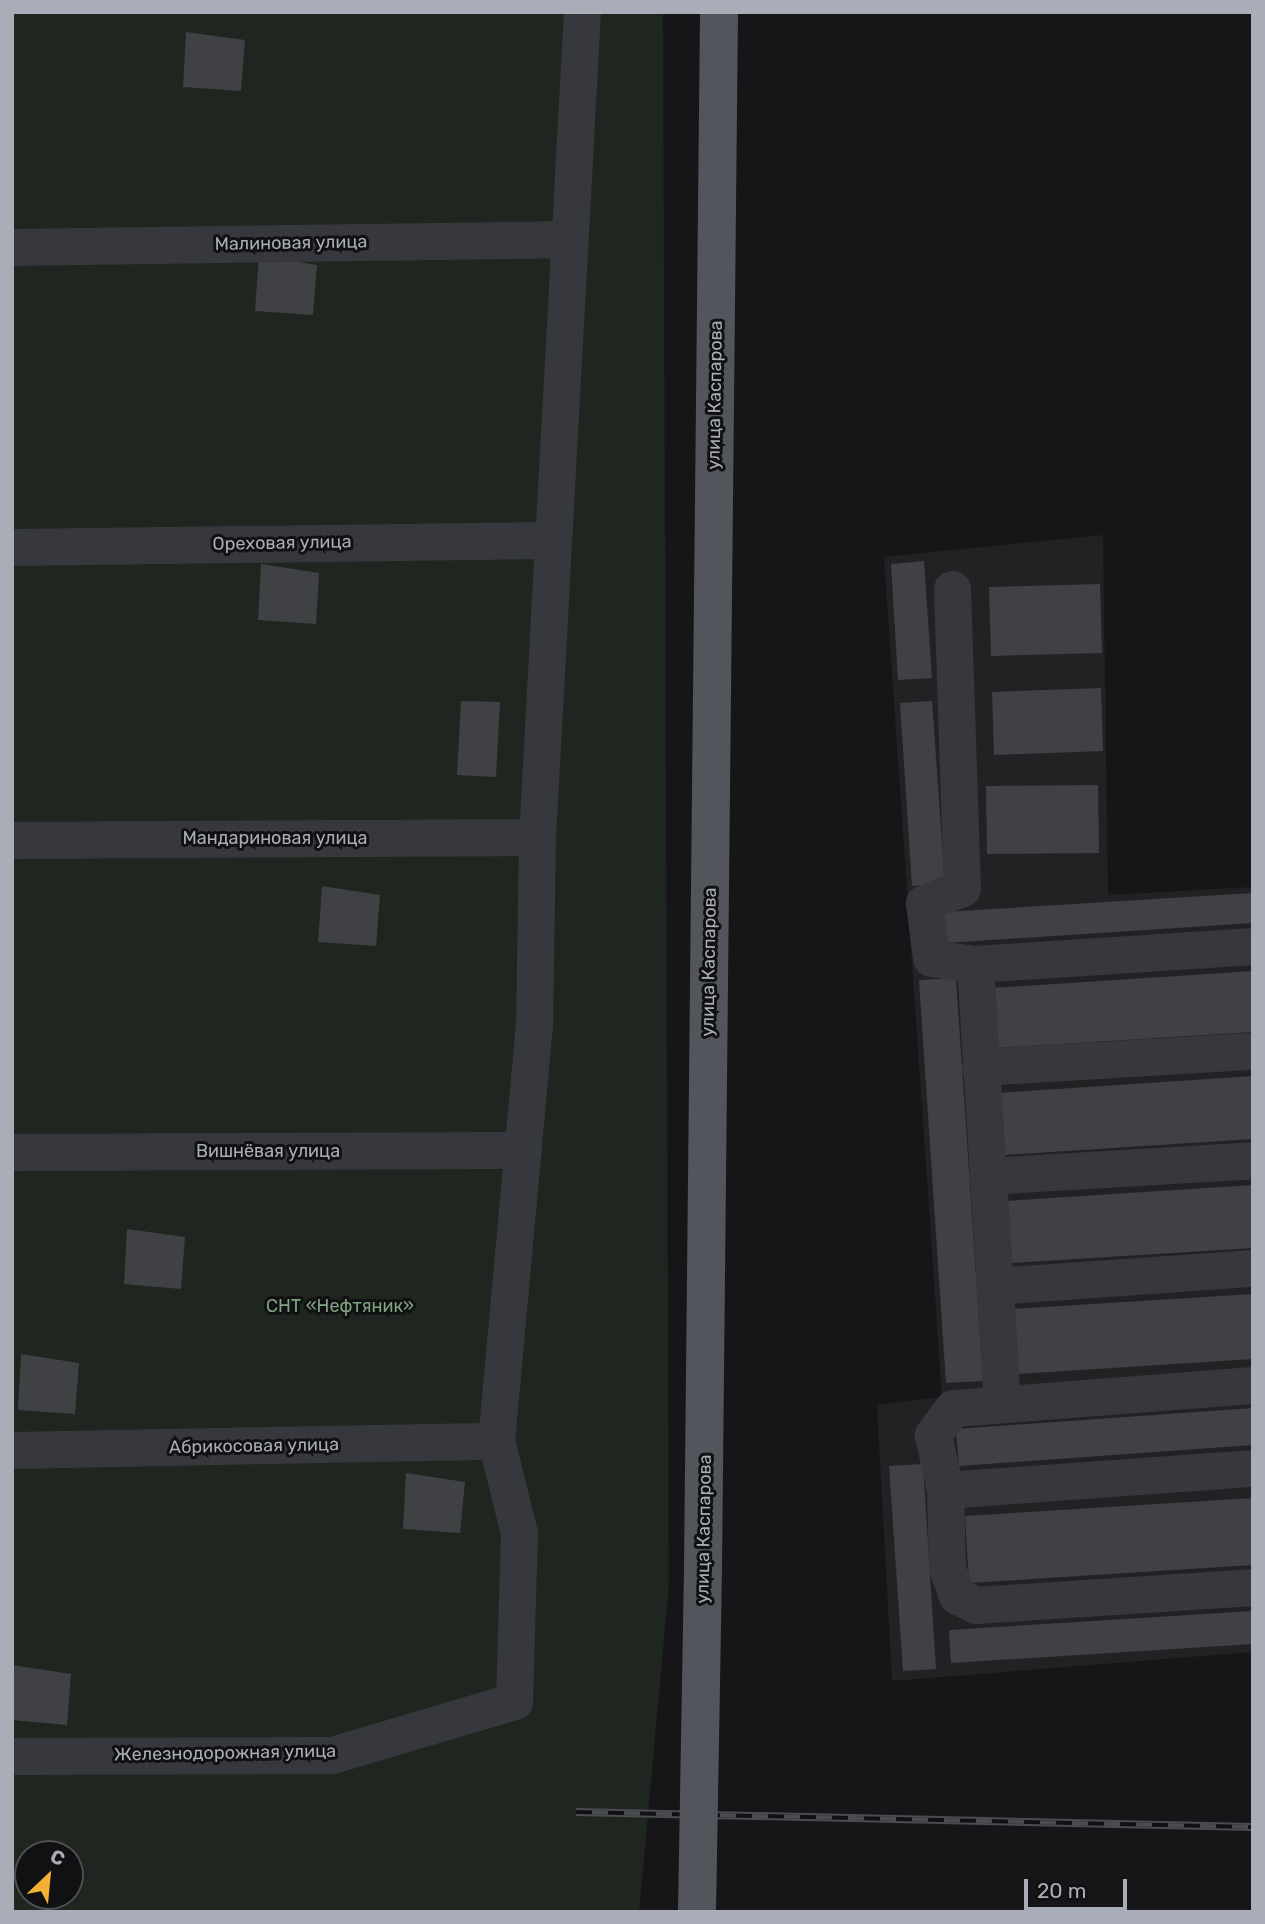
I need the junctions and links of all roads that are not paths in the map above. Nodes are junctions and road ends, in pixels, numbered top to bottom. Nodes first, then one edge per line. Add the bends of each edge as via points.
1 (582, 12) edge
2 (719, 12) edge
3 (569, 239) junction
4 (12, 247) edge
5 (551, 540) junction
6 (12, 547) edge
7 (952, 589) dead end
8 (537, 836) junction
9 (12, 841) edge
10 (1253, 946) edge
11 (975, 964) junction
12 (1253, 1051) edge
13 (980, 1067) junction
14 (523, 1150) junction
15 (12, 1152) edge
16 (1253, 1160) edge
17 (987, 1176) junction
18 (1253, 1268) edge
19 (994, 1286) junction
20 (1253, 1385) edge
21 (1002, 1402) junction
22 (496, 1441) junction
23 (12, 1450) edge
24 (1253, 1468) edge
25 (945, 1490) junction
26 (1253, 1587) edge
27 (12, 1756) edge
28 (697, 1912) edge

1 - 3 street
2 - 28 main road, улица Каспарова, bridge
3 - 4 street, Малиновая улица
3 - 5 street
5 - 6 street, Ореховая улица
5 - 8 street
7 - 11 street via 962,888 924,903 931,958
8 - 9 street, Мандариновая улица
8 - 14 street via 534,1027
10 - 11 street
11 - 13 street
12 - 13 street
13 - 17 street
14 - 15 street, Вишнёвая улица
14 - 22 street
16 - 17 street
17 - 19 street
18 - 19 street
19 - 21 street
20 - 21 street
21 - 25 street via 953,1408 933,1434
22 - 23 street, Абрикосовая улица
22 - 27 street, Железнодорожная улица via 519,1533 514,1701 332,1755
24 - 25 street
25 - 26 street via 947,1569 957,1596 976,1605

